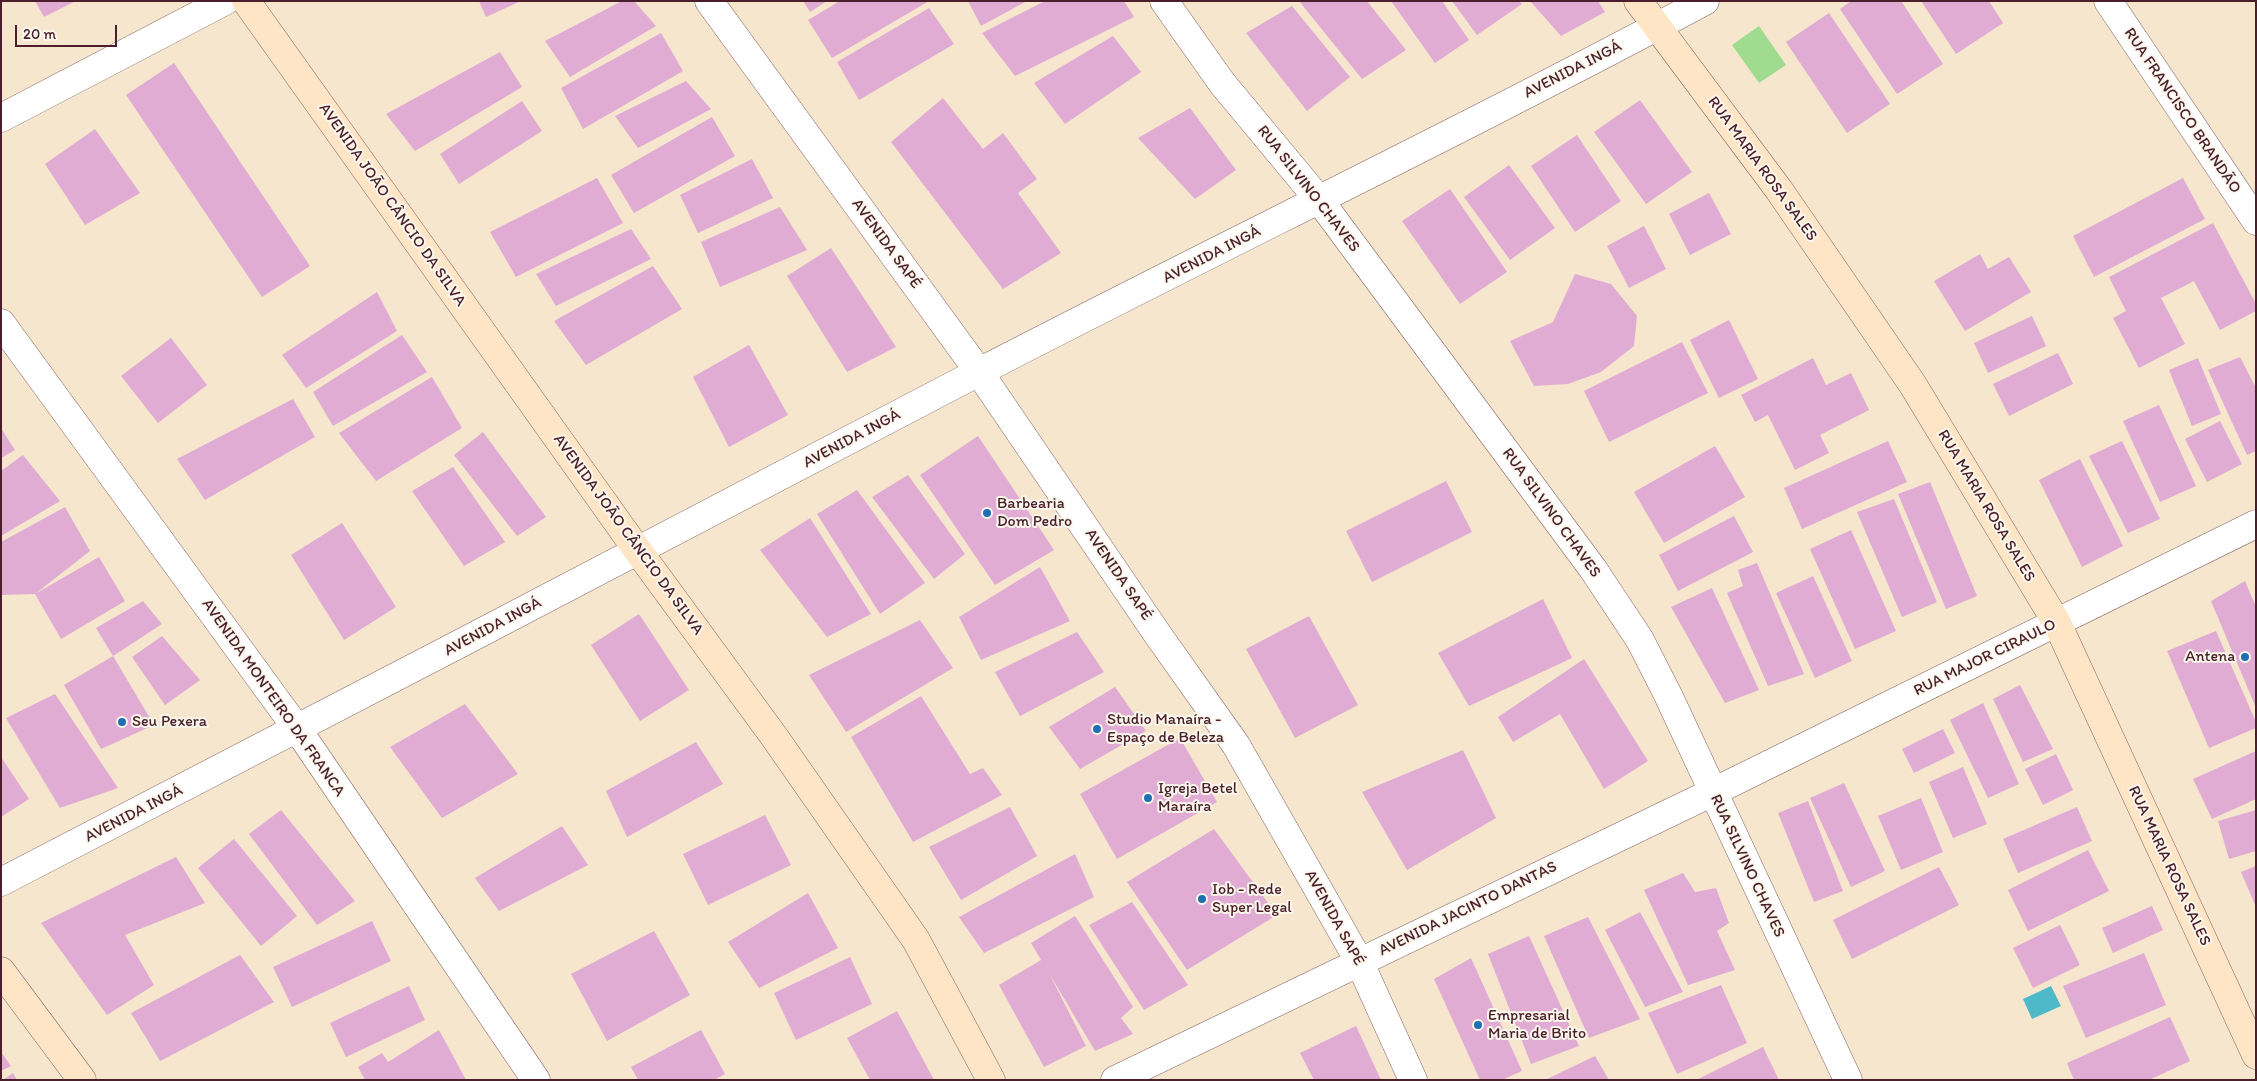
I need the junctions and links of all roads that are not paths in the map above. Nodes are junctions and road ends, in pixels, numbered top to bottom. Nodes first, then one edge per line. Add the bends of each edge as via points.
1 (225, 1) edge
2 (246, 1) edge
3 (709, 1) edge
4 (1164, 1) edge
5 (1638, 1) edge
6 (1705, 1) edge
7 (2108, 1) edge
8 (1657, 27) junction
9 (1, 118) edge
10 (1320, 201) junction
11 (2256, 221) edge
12 (1, 323) edge
13 (980, 372) junction
14 (2256, 524) edge
15 (638, 551) junction
16 (2057, 623) junction
17 (298, 730) junction
18 (1713, 792) junction
19 (1, 882) edge
20 (1359, 961) junction
21 (1, 971) edge
22 (2256, 1055) edge
23 (82, 1080) edge
24 (536, 1080) edge
25 (991, 1080) edge
26 (1115, 1080) edge
27 (1413, 1080) edge
28 (1848, 1080) edge

1 - 9 street
2 - 15 main road, AVENIDA JOÃO CÂNCIO DA SILVA
3 - 13 street, AVENIDA SAPÉ
4 - 10 street, RUA SILVINO CHAVES via 1222,83
5 - 8 main road, RUA MARIA ROSA SALES
6 - 8 street, AVENIDA INGÁ
7 - 11 street, RUA FRANCISCO BRANDÃO
8 - 10 street, AVENIDA INGÁ
8 - 16 main road, RUA MARIA ROSA SALES via 1779,190 1913,385
10 - 13 street, AVENIDA INGÁ
10 - 18 street, RUA SILVINO CHAVES via 1598,577 1640,640
12 - 17 street, AVENIDA MONTEIRO DA FRANCA
13 - 15 street, AVENIDA INGÁ
13 - 20 street, AVENIDA SAPÉ via 1158,636 1236,745
14 - 16 street, RUA MAJOR CIRAULO
15 - 17 street, AVENIDA INGÁ
15 - 25 main road, AVENIDA JOÃO CÂNCIO DA SILVA via 773,735 916,940
16 - 18 street, RUA MAJOR CIRAULO
16 - 22 main road, RUA MARIA ROSA SALES
17 - 19 street, AVENIDA INGÁ
17 - 24 street, AVENIDA MONTEIRO DA FRANCA
18 - 20 street, AVENIDA JACINTO DANTAS
18 - 28 street, RUA SILVINO CHAVES
20 - 26 street, AVENIDA JACINTO DANTAS
20 - 27 street, AVENIDA SAPÉ
21 - 23 main road

